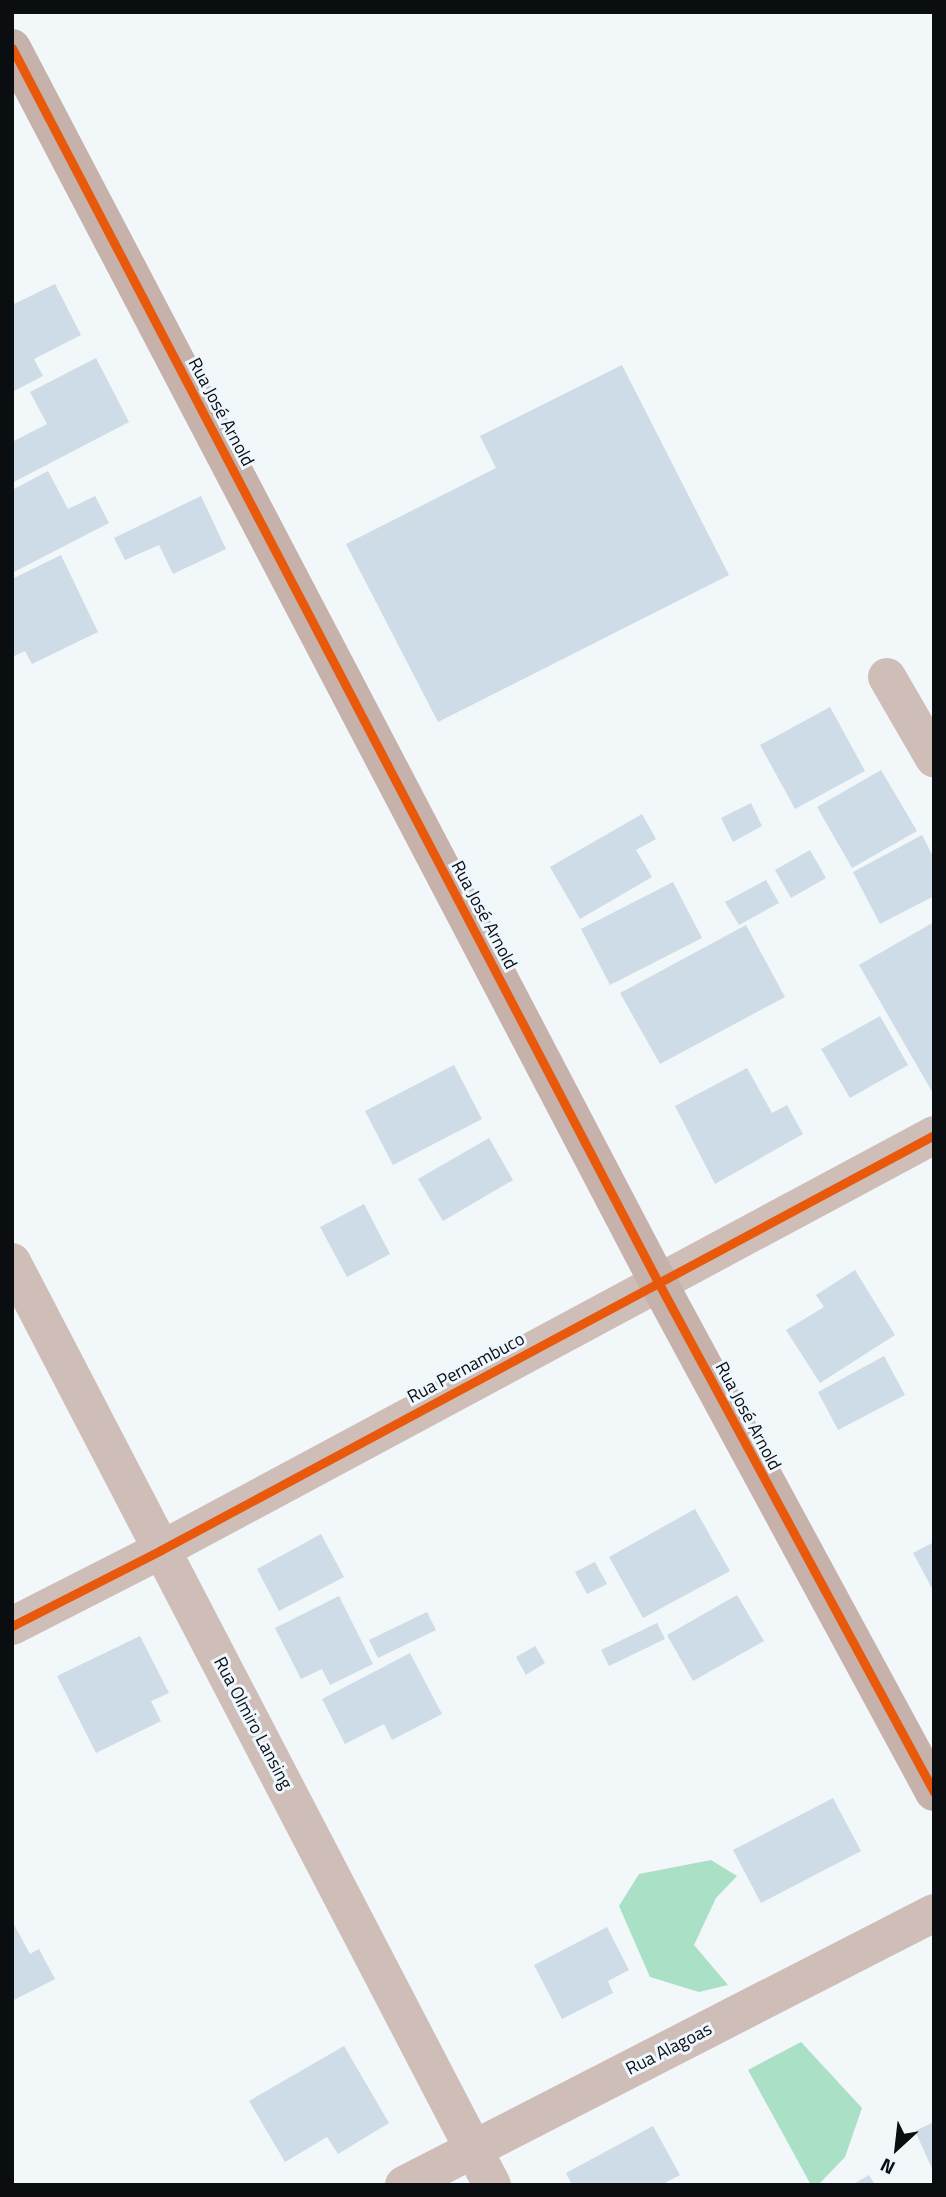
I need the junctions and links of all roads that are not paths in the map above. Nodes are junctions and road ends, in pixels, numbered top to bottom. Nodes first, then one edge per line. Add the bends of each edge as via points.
1 (12, 48) edge
2 (887, 677) dead end
3 (934, 758) edge
4 (934, 1135) edge
5 (12, 1262) edge
6 (658, 1282) junction
7 (162, 1550) junction
8 (12, 1626) edge
9 (934, 1792) edge
10 (934, 1913) edge
11 (475, 2150) junction
12 (404, 2185) edge
13 (492, 2185) edge

1 - 6 street, Rua José Arnold
2 - 3 street
4 - 6 street, Rua Pernambuco
5 - 7 street, Rua Olmiro Lansing
6 - 7 street, Rua Pernambuco
6 - 9 street, Rua José Arnold
7 - 8 street, Rua Pernambuco
7 - 11 street, Rua Olmiro Lansing
10 - 11 street, Rua Alagoas
11 - 12 street, Rua Alagoas
11 - 13 street, Rua Olmiro Lansing

